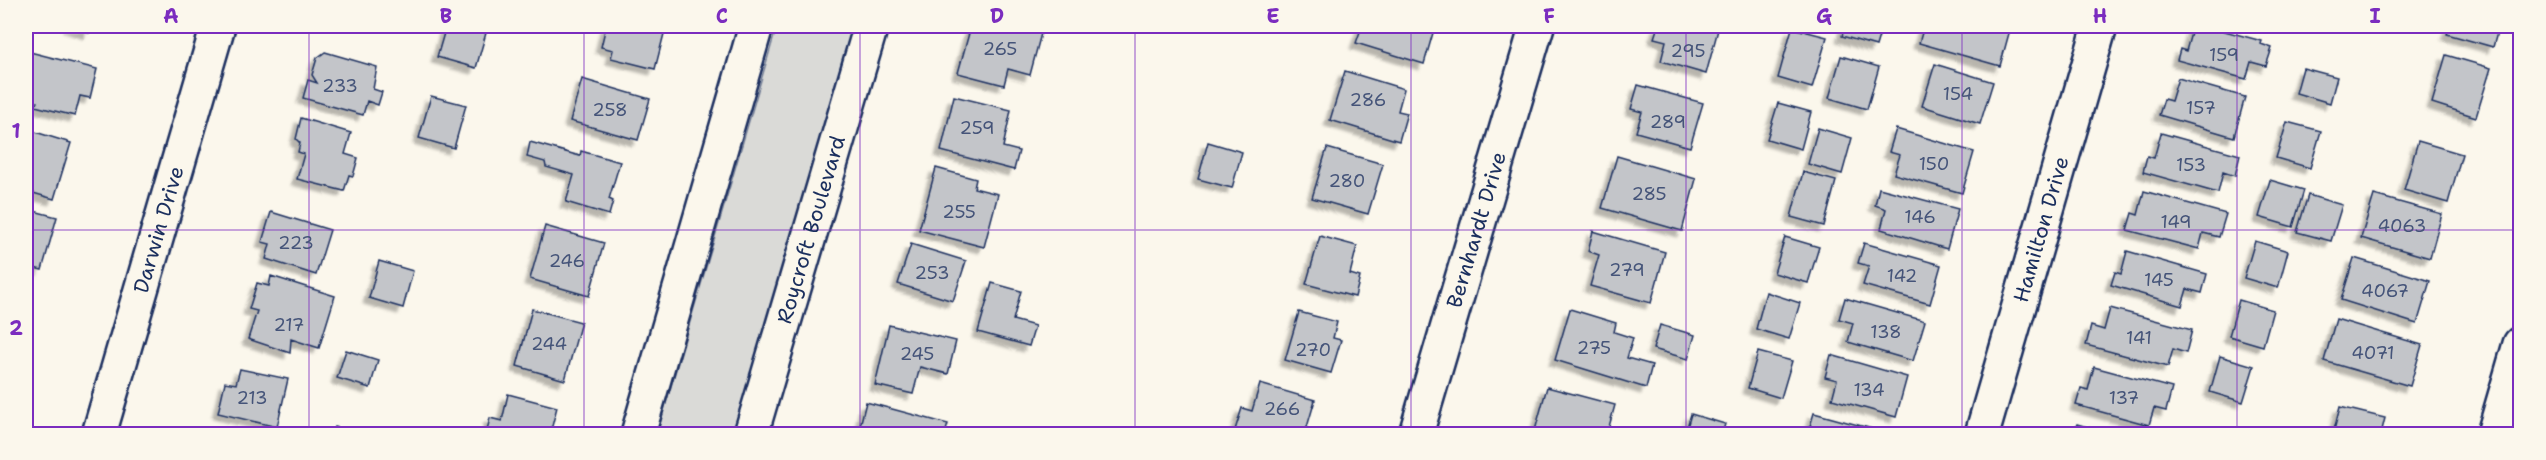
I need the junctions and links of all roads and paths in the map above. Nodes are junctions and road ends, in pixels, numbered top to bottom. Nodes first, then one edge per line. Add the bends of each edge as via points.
1 (219, 26) edge
2 (756, 26) edge
3 (871, 26) edge
4 (1537, 26) edge
5 (2100, 26) edge
6 (2520, 344) edge
7 (99, 435) edge
8 (638, 435) edge
9 (751, 435) edge
10 (1416, 435) edge
11 (1982, 435) edge
12 (2494, 435) edge

1 - 7 street, Darwin Drive
2 - 8 street
3 - 9 street, Roycroft Boulevard
4 - 10 street, Bernhardt Drive
5 - 11 street, Hamilton Drive
6 - 12 street

